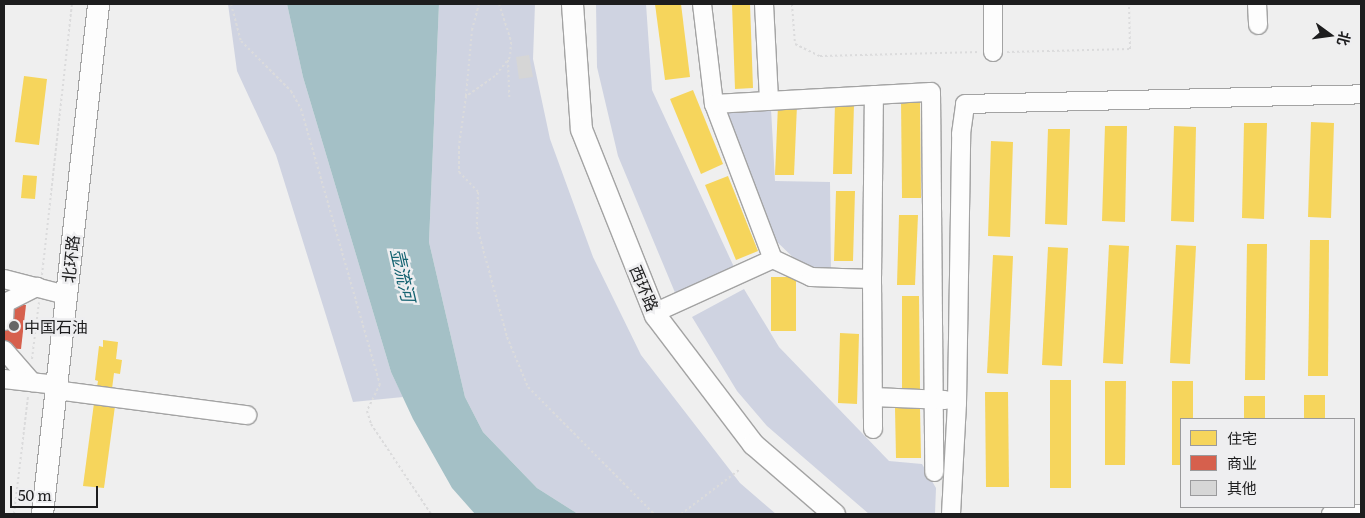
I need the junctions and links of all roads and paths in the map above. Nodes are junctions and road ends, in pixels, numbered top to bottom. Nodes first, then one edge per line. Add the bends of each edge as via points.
1 (72, 4) edge
2 (98, 4) edge
3 (231, 4) edge
4 (479, 4) edge
5 (499, 4) edge
6 (572, 4) edge
7 (702, 4) edge
8 (764, 4) edge
9 (792, 4) edge
10 (993, 4) edge
11 (1129, 4) edge
12 (1257, 4) edge
13 (1258, 25) dead end
14 (993, 52) junction
15 (508, 60) junction
16 (1361, 94) edge
17 (874, 95) junction
18 (466, 96) junction
19 (509, 96) dead end
20 (769, 101) junction
21 (714, 104) junction
22 (773, 259) junction
23 (4, 279) edge
24 (872, 279) junction
25 (39, 288) junction
26 (66, 295) junction
27 (654, 313) junction
28 (4, 321) edge
29 (4, 350) edge
30 (4, 379) edge
31 (30, 381) junction
32 (56, 388) junction
33 (873, 397) junction
34 (935, 397) junction
35 (957, 403) junction
36 (247, 415) dead end
37 (873, 429) dead end
38 (739, 470) dead end
39 (934, 472) dead end
40 (14, 514) edge
41 (42, 514) edge
42 (431, 514) edge
43 (654, 514) edge
44 (681, 514) edge
45 (834, 514) edge
46 (952, 514) edge
47 (1331, 514) edge
48 (1361, 514) edge

1 - 25 path
2 - 26 main road, 北环路
3 - 42 path via 241,41 291,91 301,108 380,384 367,411 371,424
4 - 18 path via 472,30
5 - 15 path via 511,42
6 - 27 main road, 西环路 via 581,129
7 - 21 street
8 - 20 street
9 - 14 path via 795,44 820,56
10 - 14 street
11 - 14 path via 1130,49
12 - 13 street
15 - 18 path via 495,76
15 - 19 path
16 - 35 street via 965,104 961,134
17 - 20 street
17 - 24 street
17 - 34 street via 931,92
18 - 43 path via 459,172 478,192 477,227 507,337 528,387
20 - 21 street
21 - 22 street
22 - 24 street via 811,277
22 - 27 street
23 - 25 street
24 - 33 street
25 - 26 street
25 - 28 street via 5,303
25 - 31 path
26 - 32 main road, 北环路
27 - 45 main road, 西环路 via 753,444
29 - 31 street
30 - 31 street
31 - 32 street
31 - 40 path
32 - 36 street
32 - 41 main road, 北环路
33 - 34 street
33 - 37 street
34 - 35 street
34 - 39 street
35 - 46 street
38 - 44 path
47 - 48 street

